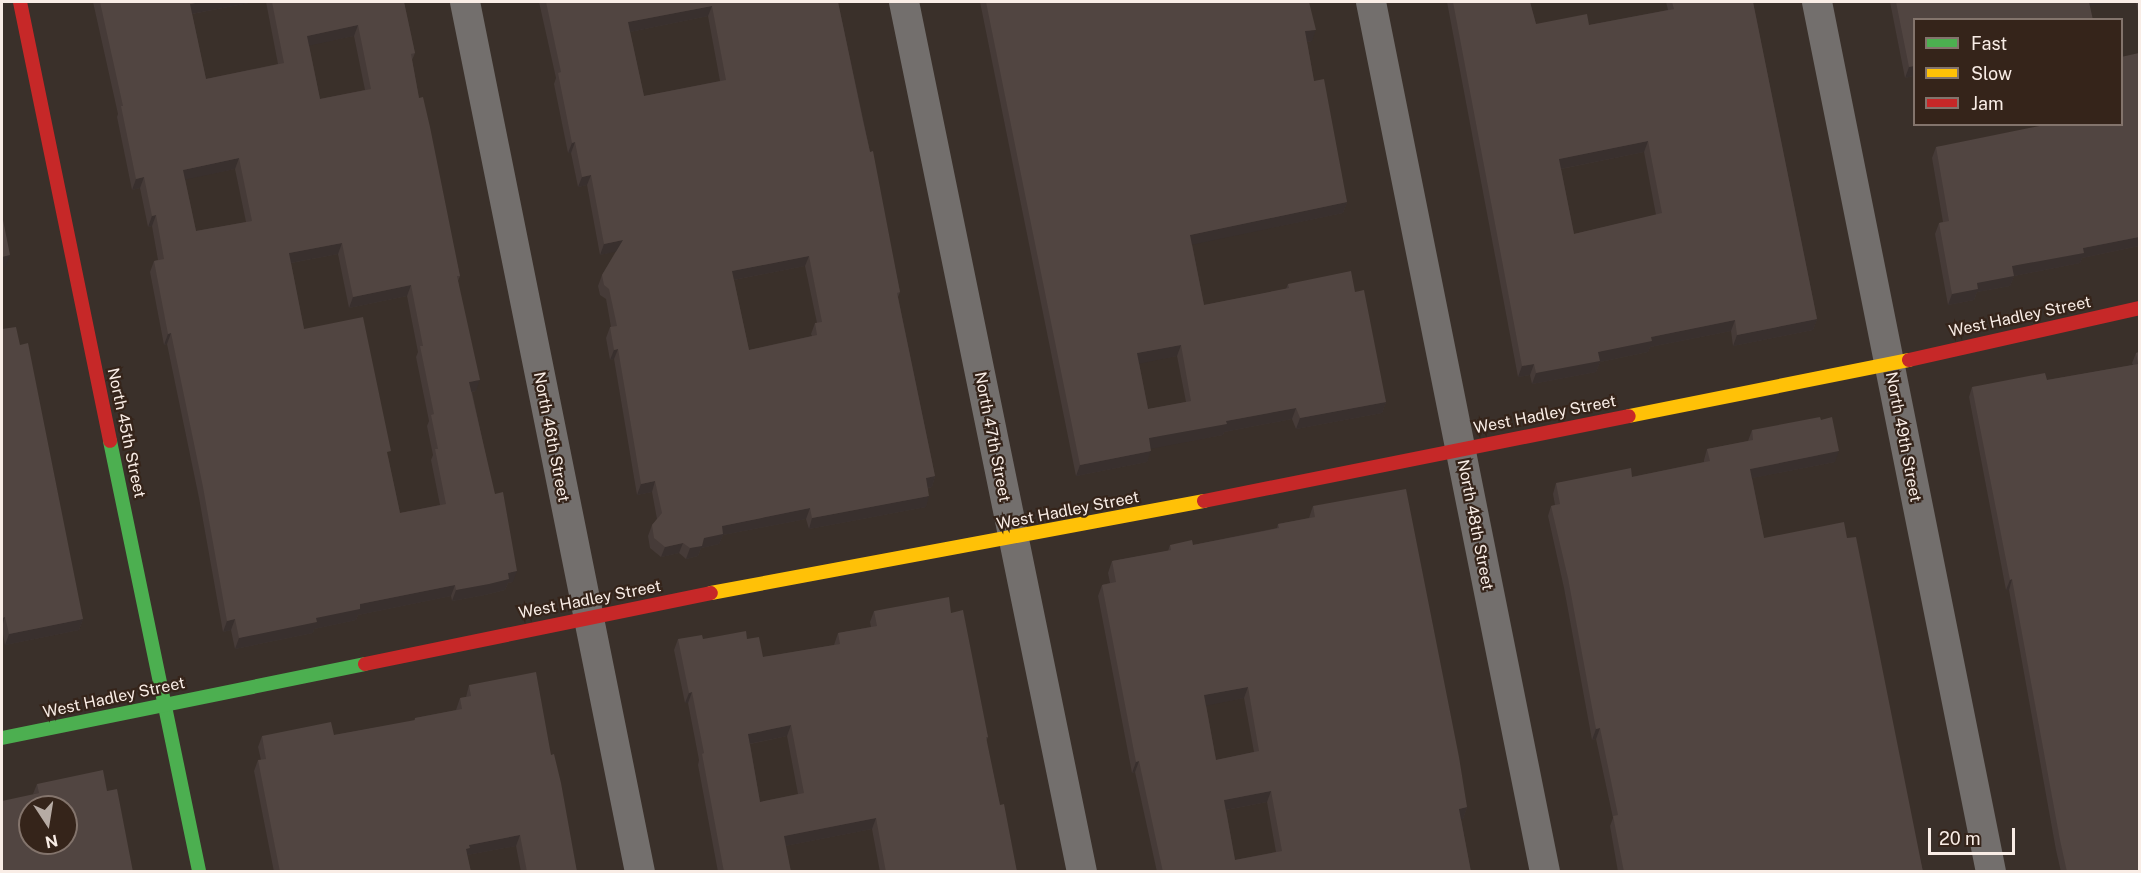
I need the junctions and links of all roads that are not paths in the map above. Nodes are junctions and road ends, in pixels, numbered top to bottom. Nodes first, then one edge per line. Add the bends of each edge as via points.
1 (20, 2) edge
2 (465, 2) edge
3 (904, 2) edge
4 (1371, 2) edge
5 (1816, 2) edge
6 (2139, 308) edge
7 (1889, 364) junction
8 (1459, 449) junction
9 (1012, 539) junction
10 (588, 617) junction
11 (165, 705) junction
12 (2, 738) edge
13 (199, 872) edge
14 (640, 872) edge
15 (1082, 872) edge
16 (1545, 872) edge
17 (1991, 872) edge

1 - 11 street, North 45th Street
2 - 10 street, North 46th Street
3 - 9 street, North 47th Street
4 - 8 street, North 48th Street
5 - 7 street, North 49th Street
6 - 7 street, West Hadley Street
7 - 8 street, West Hadley Street
7 - 17 street, North 49th Street
8 - 9 street, West Hadley Street
8 - 16 street, North 48th Street
9 - 10 street, West Hadley Street
9 - 15 street, North 47th Street
10 - 11 street, West Hadley Street
10 - 14 street, North 46th Street
11 - 12 street, West Hadley Street
11 - 13 street, North 45th Street

